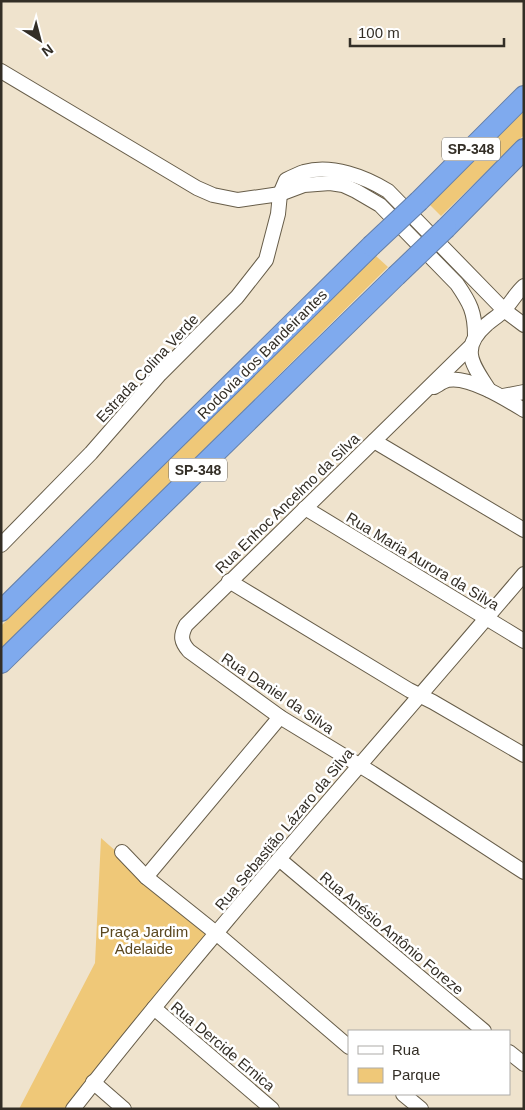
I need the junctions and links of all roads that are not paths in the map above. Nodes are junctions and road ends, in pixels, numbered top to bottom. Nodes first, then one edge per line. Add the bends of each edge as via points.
1 (1, 71) edge
2 (524, 96) edge
3 (524, 149) edge
4 (280, 194) junction
5 (524, 286) edge
6 (504, 310) junction
7 (524, 325) edge
8 (473, 341) junction
9 (489, 390) junction
10 (424, 392) junction
11 (524, 392) edge
12 (503, 396) junction
13 (524, 410) edge
14 (374, 441) junction
15 (305, 508) junction
16 (524, 530) edge
17 (1, 545) edge
18 (524, 574) edge
19 (229, 581) junction
20 (1, 611) edge
21 (487, 618) junction
22 (524, 641) edge
23 (182, 643) joint
24 (1, 663) edge
25 (420, 695) junction
26 (280, 717) junction
27 (524, 755) edge
28 (358, 766) junction
29 (122, 852) dead end
30 (279, 859) junction
31 (524, 872) edge
32 (146, 877) junction
33 (216, 934) junction
34 (154, 1008) junction
35 (483, 1030) edge
36 (348, 1046) edge
37 (510, 1053) edge
38 (524, 1064) edge
39 (93, 1082) junction
40 (404, 1095) edge
41 (73, 1109) edge
42 (124, 1109) edge
43 (272, 1109) edge
44 (421, 1109) edge

1 - 4 street via 197,188 238,200
2 - 20 highway, Rodovia dos Bandeirantes / SP-348, bridge
3 - 24 highway, SP-348, bridge
4 - 6 street via 286,180 317,171 351,174 379,186 388,191
4 - 8 street via 304,185 330,183 343,185 380,206 465,295 473,314
4 - 17 street, Estrada Colina Verde via 266,260 237,297 160,374 90,453
5 - 6 street, Rua Enhoc Ancelmo da Silva
6 - 7 street
6 - 8 street, Rua Enhoc Ancelmo da Silva
8 - 9 street via 472,360
8 - 10 street, Rua Enhoc Ancelmo da Silva
9 - 10 street, Rua Enhoc Ancelmo da Silva via 460,380 447,380
9 - 12 street, Rua Enhoc Ancelmo da Silva
10 - 14 street, Rua Enhoc Ancelmo da Silva
11 - 12 street
12 - 13 street, Rua Enhoc Ancelmo da Silva
14 - 15 street, Rua Enhoc Ancelmo da Silva
14 - 16 street
15 - 19 street, Rua Enhoc Ancelmo da Silva
15 - 21 street, Rua Maria Aurora da Silva
18 - 21 street, Rua Sebastião Lázaro da Silva
19 - 23 street, Rua Enhoc Ancelmo da Silva via 186,626
19 - 25 street
21 - 22 street, Rua Maria Aurora da Silva
21 - 25 street, Rua Sebastião Lázaro da Silva
23 - 26 street, Rua Daniel da Silva
25 - 27 street
25 - 28 street, Rua Sebastião Lázaro da Silva
26 - 28 street, Rua Daniel da Silva
26 - 32 street
28 - 30 street, Rua Sebastião Lázaro da Silva
28 - 31 street, Rua Daniel da Silva
29 - 32 street
30 - 33 street, Rua Sebastião Lázaro da Silva
30 - 35 street, Rua Anésio Antônio Foreze
32 - 33 street
33 - 34 street, Rua Sebastião Lázaro da Silva
33 - 36 street
34 - 39 street, Rua Sebastião Lázaro da Silva
34 - 43 street, Rua Dercide Ernica
37 - 38 street
39 - 41 street, Rua Sebastião Lázaro da Silva
39 - 42 street
40 - 44 street

